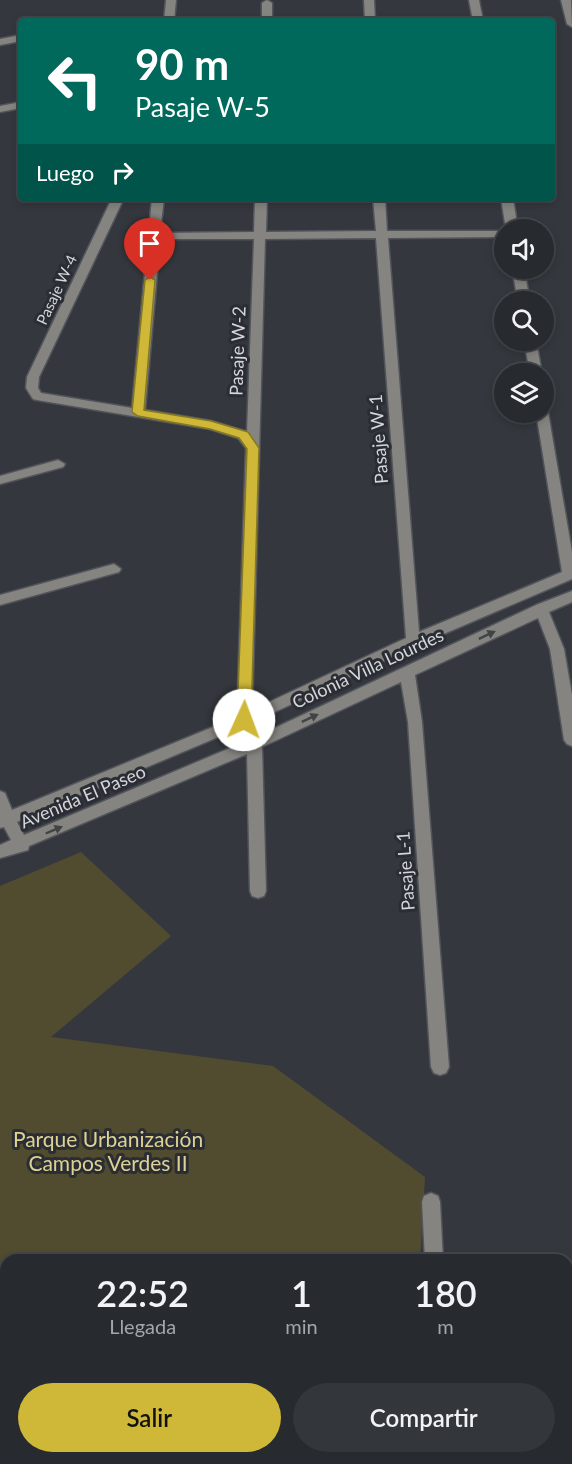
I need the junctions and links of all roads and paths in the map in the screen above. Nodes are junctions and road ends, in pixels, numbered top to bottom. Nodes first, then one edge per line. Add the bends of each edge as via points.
1 (171, 0) edge
2 (369, 0) edge
3 (474, 0) edge
4 (566, 0) edge
5 (267, 3) dead end
6 (170, 18) edge
7 (267, 18) edge
8 (370, 18) edge
9 (477, 18) edge
10 (572, 24) edge
11 (18, 39) edge
12 (0, 42) edge
13 (18, 106) edge
14 (0, 109) edge
15 (117, 201) edge
16 (158, 201) edge
17 (261, 201) edge
18 (380, 201) edge
19 (507, 201) edge
20 (510, 219) edge
21 (494, 234) edge
22 (381, 235) junction
23 (154, 236) junction
24 (260, 236) junction
25 (138, 412) junction
26 (544, 423) edge
27 (253, 448) junction
28 (58, 464) dead end
29 (0, 480) edge
30 (114, 569) dead end
31 (570, 574) edge
32 (572, 596) edge
33 (0, 600) edge
34 (541, 609) junction
35 (413, 641) junction
36 (407, 672) junction
37 (244, 720) junction
38 (572, 740) edge
39 (254, 744) junction
40 (180, 747) joint
41 (180, 776) joint
42 (0, 797) edge
43 (4, 821) edge
44 (21, 845) junction
45 (0, 852) edge
46 (258, 891) dead end
47 (440, 1067) dead end
48 (431, 1202) dead end
49 (434, 1254) edge

1 - 6 street
2 - 8 street
3 - 9 street
4 - 10 street
5 - 7 street
11 - 12 street
13 - 14 street
15 - 25 street, Pasaje W-4 via 33,376 32,388 37,396
16 - 23 street
17 - 24 street, Pasaje W-2
18 - 22 street, Pasaje W-1
19 - 20 street
21 - 22 street
22 - 24 street
22 - 35 street, Pasaje W-1
23 - 24 street
23 - 25 street
24 - 27 street, Pasaje W-2
25 - 27 street via 243,435
26 - 31 street
27 - 37 street, Pasaje W-2
28 - 29 street
30 - 33 street
31 - 35 street, Colonia Villa Lourdes
32 - 34 street, Colonia Villa Lourdes
36 -> 34 street, Colonia Villa Lourdes
34 - 38 street via 557,649
35 - 37 street, Colonia Villa Lourdes
39 -> 36 street, Colonia Villa Lourdes
36 - 47 street, Pasaje L-1 via 415,722
37 - 40 street, Colonia Villa Lourdes
39 - 41 street, Colonia Villa Lourdes
39 - 46 street
40 - 43 street, Avenida El Paseo
44 -> 41 street, Avenida El Paseo
42 - 43 street
43 - 44 street
44 - 45 street, Avenida El Paseo
48 - 49 street

